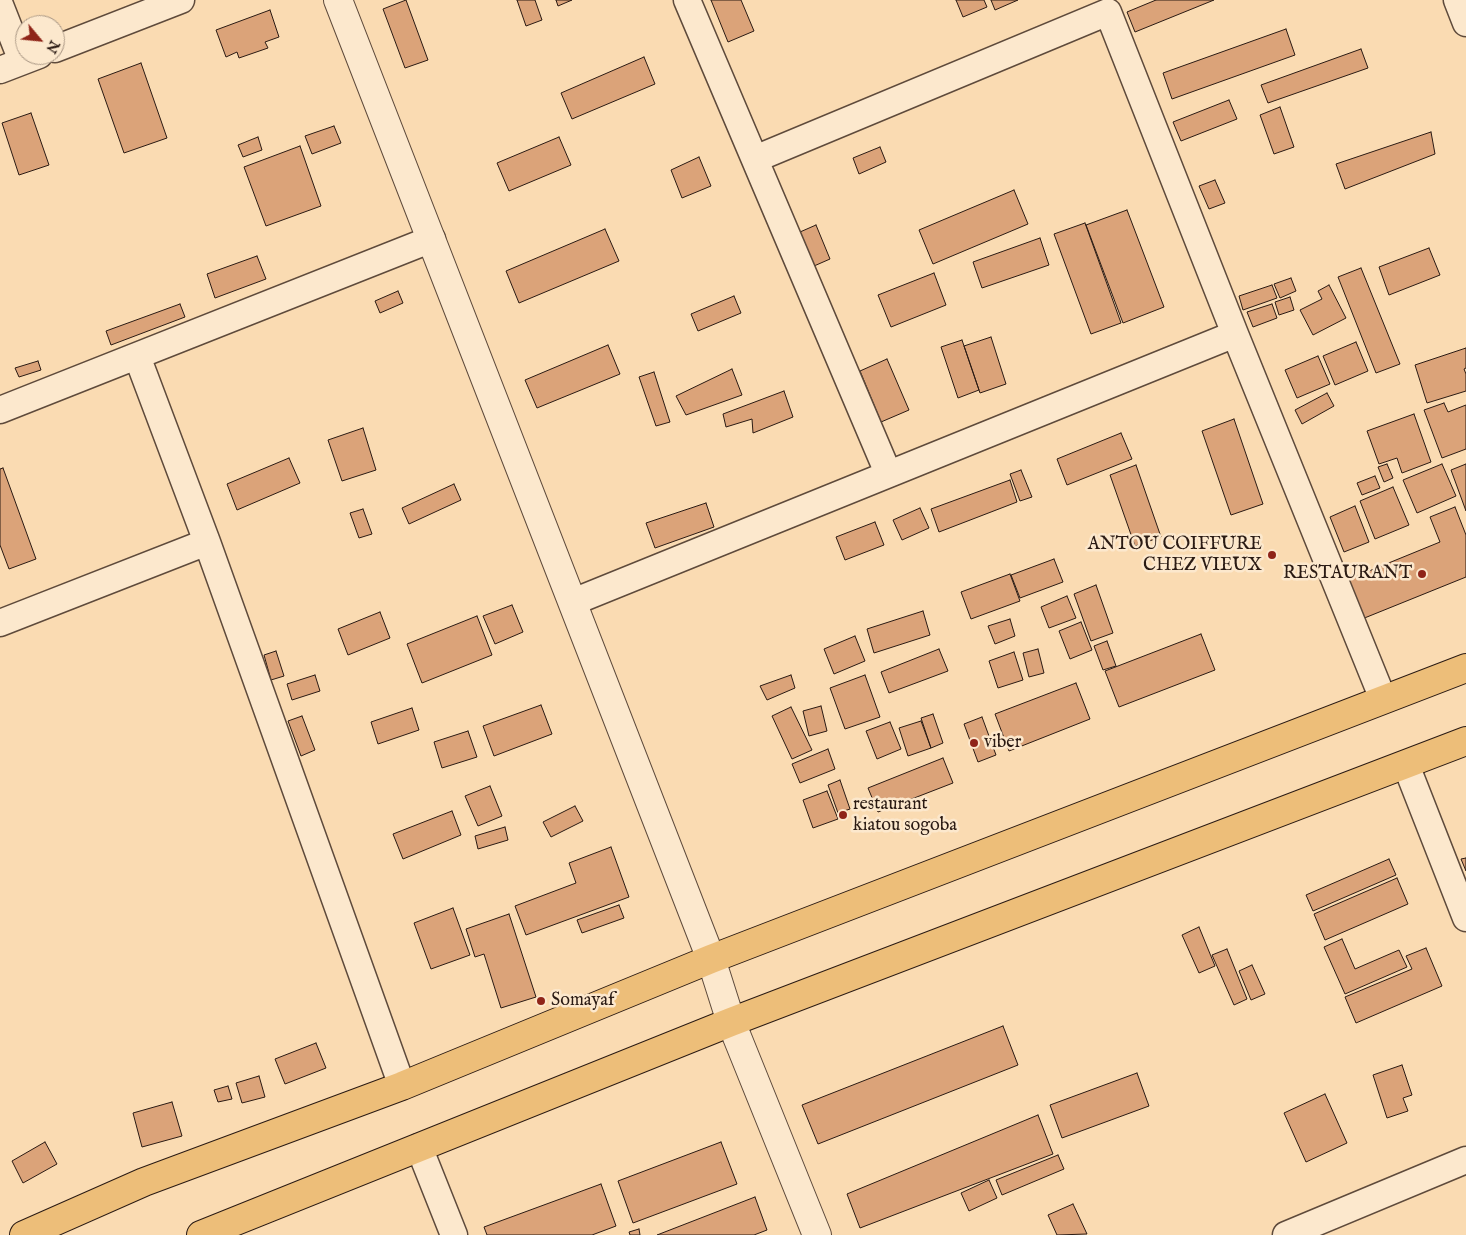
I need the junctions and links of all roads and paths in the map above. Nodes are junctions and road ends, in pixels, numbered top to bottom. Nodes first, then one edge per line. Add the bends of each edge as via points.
1 (181, 0) edge
2 (338, 0) edge
3 (687, 0) edge
4 (1457, 0) edge
5 (0, 5) edge
6 (1466, 23) edge
7 (65, 45) edge
8 (15, 48) edge
9 (755, 159) junction
10 (432, 239) junction
11 (1235, 334) junction
12 (137, 356) junction
13 (0, 410) edge
14 (888, 473) junction
15 (207, 542) junction
16 (573, 602) junction
17 (0, 624) edge
18 (1466, 668) edge
19 (1383, 699) junction
20 (1466, 741) edge
21 (1406, 765) junction
22 (1466, 918) edge
23 (711, 959) junction
24 (731, 1022) junction
25 (402, 1086) junction
26 (419, 1147) junction
27 (1466, 1160) edge
28 (24, 1235) edge
29 (201, 1235) edge
30 (454, 1235) edge
31 (817, 1235) edge
32 (1286, 1235) edge

1 - 7 street
2 - 10 street
3 - 9 street
4 - 6 street
5 - 8 street
9 - 11 street via 1108,12
9 - 14 street
10 - 12 street
10 - 16 street
11 - 14 street
11 - 19 street
12 - 13 street
12 - 15 street
14 - 16 street
15 - 17 street
15 - 25 street
16 - 23 street
18 - 19 highway
19 - 23 highway
20 - 21 highway
21 - 22 street
21 - 24 highway
23 - 24 street
23 - 25 highway
24 - 26 highway
24 - 31 street
25 - 28 highway via 144,1182
26 - 29 highway
26 - 30 street
27 - 32 street

